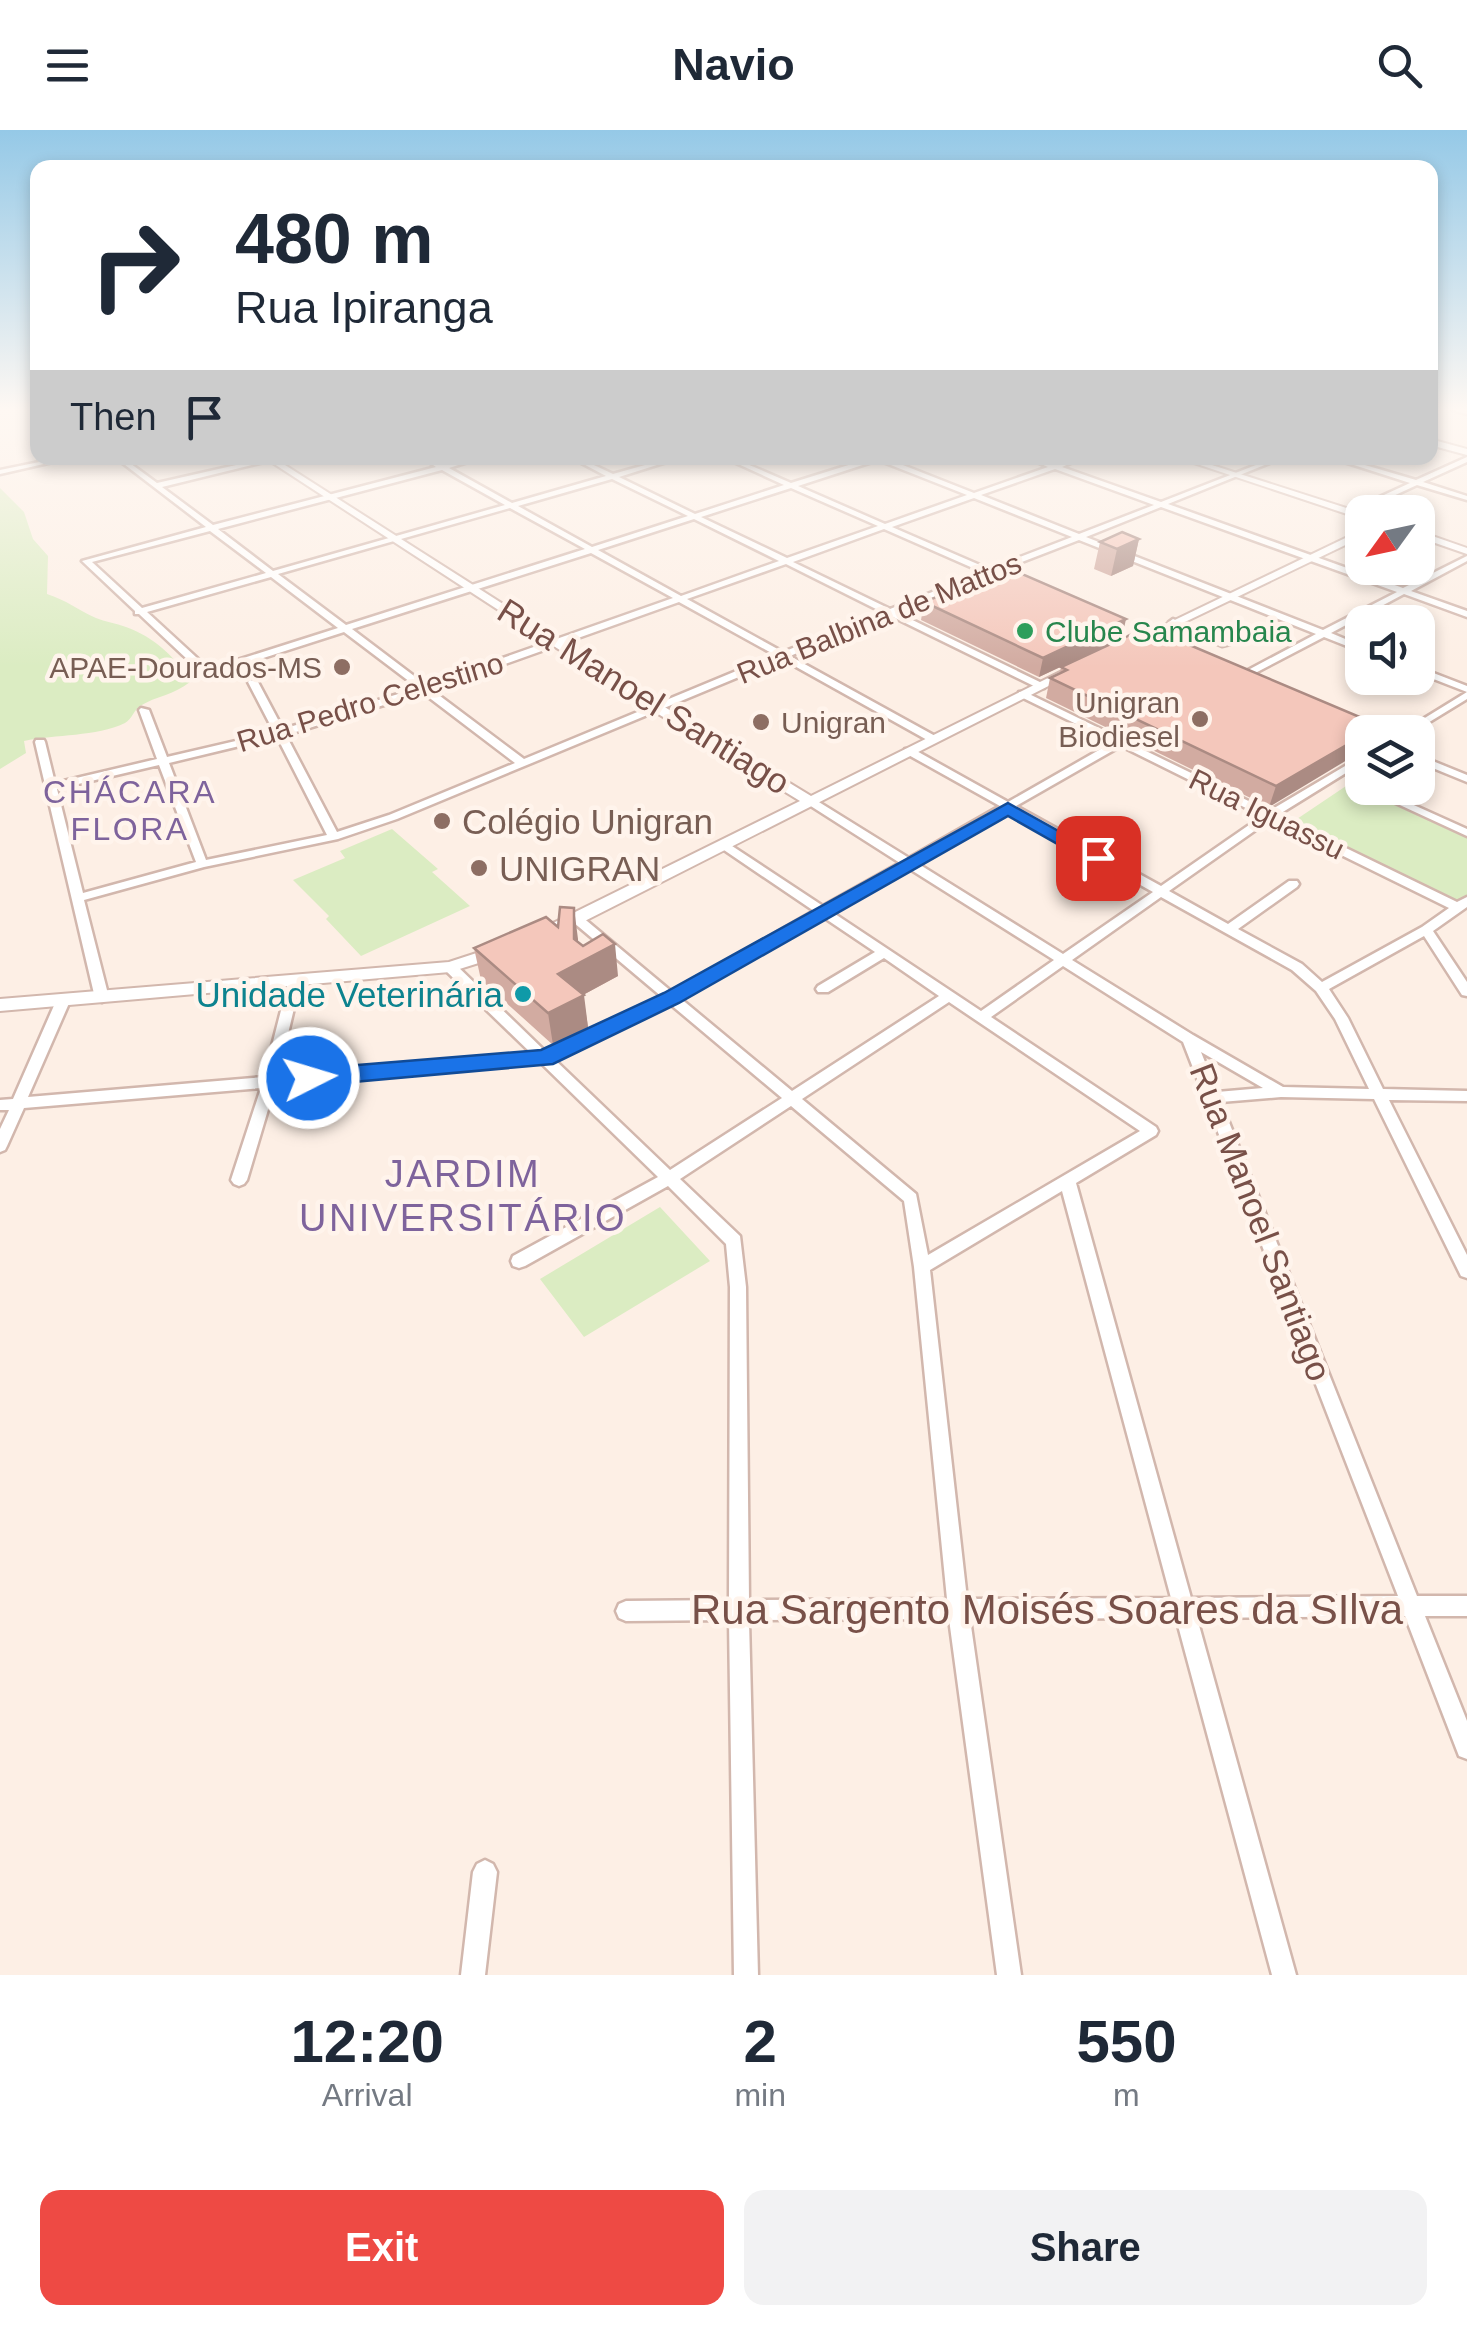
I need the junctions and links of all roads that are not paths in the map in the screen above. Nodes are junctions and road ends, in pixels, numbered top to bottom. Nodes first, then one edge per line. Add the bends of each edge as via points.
1 (167, 495) edge
2 (334, 495) edge
3 (495, 495) edge
4 (544, 495) edge
5 (653, 495) edge
6 (761, 495) edge
7 (815, 495) edge
8 (969, 495) edge
9 (975, 495) edge
10 (1137, 495) edge
11 (1184, 495) edge
12 (1297, 495) edge
13 (330, 496) junction
14 (511, 504) junction
15 (1162, 504) junction
16 (1345, 510) edge
17 (696, 516) junction
18 (885, 526) junction
19 (210, 528) junction
20 (394, 537) junction
21 (1080, 537) junction
22 (1345, 541) edge
23 (1435, 541) edge
24 (588, 550) junction
25 (1467, 554) edge
26 (1309, 557) junction
27 (787, 560) junction
28 (271, 573) junction
29 (990, 573) junction
30 (1007, 580) edge
31 (472, 588) junction
32 (1401, 592) junction
33 (1228, 596) junction
34 (678, 599) junction
35 (891, 611) junction
36 (138, 612) junction
37 (1467, 614) edge
38 (1173, 622) junction
39 (344, 629) junction
40 (1125, 632) edge
41 (1323, 634) junction
42 (1142, 639) junction
43 (559, 642) junction
44 (1345, 642) edge
45 (1225, 644) dead end
46 (1126, 646) edge
47 (1158, 646) edge
48 (780, 656) junction
49 (1077, 669) edge
50 (1220, 673) edge
51 (1435, 678) edge
52 (1235, 680) junction
53 (253, 682) dead end
54 (1041, 686) junction
55 (1253, 688) edge
56 (422, 690) junction
57 (1467, 692) edge
58 (1022, 694) junction
59 (658, 709) junction
60 (144, 710) dead end
61 (1432, 715) edge
62 (281, 734) junction
63 (933, 739) junction
64 (40, 742) dead end
65 (1121, 742) junction
66 (909, 752) junction
67 (160, 760) junction
68 (524, 764) junction
69 (1435, 765) edge
70 (1345, 770) edge
71 (1338, 774) junction
72 (1345, 777) edge
73 (1467, 779) edge
74 (52, 787) junction
75 (810, 801) junction
76 (1407, 805) edge
77 (1008, 808) junction
78 (1270, 815) junction
79 (1467, 833) edge
80 (334, 837) junction
81 (726, 846) junction
82 (909, 862) junction
83 (202, 864) junction
84 (1294, 884) dead end
85 (1158, 892) junction
86 (79, 898) junction
87 (1462, 904) edge
88 (822, 912) junction
89 (577, 919) junction
90 (1228, 930) junction
91 (1426, 930) junction
92 (882, 954) junction
93 (1065, 960) junction
94 (450, 967) junction
95 (294, 983) junction
96 (1321, 988) junction
97 (823, 989) dead end
98 (1467, 992) edge
99 (947, 996) junction
100 (102, 998) junction
101 (671, 998) junction
102 (63, 1001) junction
103 (0, 1005) edge
104 (980, 1018) junction
105 (1189, 1038) junction
106 (544, 1058) junction
107 (270, 1081) junction
108 (1280, 1092) junction
109 (1379, 1095) junction
110 (1467, 1096) edge
111 (1213, 1097) junction
112 (790, 1100) junction
113 (19, 1103) junction
114 (0, 1105) edge
115 (0, 1146) edge
116 (670, 1178) junction
117 (239, 1180) dead end
118 (1068, 1180) junction
119 (734, 1241) joint
120 (519, 1261) dead end
121 (922, 1267) junction
122 (1467, 1271) edge
123 (1182, 1606) junction
124 (1467, 1606) edge
125 (1410, 1607) junction
126 (958, 1608) junction
127 (626, 1610) dead end
128 (739, 1612) junction
129 (1467, 1748) edge
130 (485, 1872) dead end
131 (473, 1975) edge
132 (746, 1975) edge
133 (1009, 1975) edge
134 (1284, 1975) edge

1 - 19 street
2 - 13 street
3 - 14 street
4 - 14 street
5 - 17 street
6 - 17 street
7 - 18 street
8 - 18 street, Rua Pedro Celestino
9 - 21 street
10 - 15 street
11 - 15 street, Rua Balbina de Mattos
12 - 16 street
13 - 19 street
13 - 20 street, Rua Manoel Santiago
14 - 20 street
14 - 24 street
15 - 21 street, Rua Balbina de Mattos
15 - 26 street
17 - 24 street
17 - 27 street
18 - 27 street, Rua Pedro Celestino
18 - 29 street
19 - 28 street
19 - 36 street via 86,561
20 - 28 street
20 - 31 street, Rua Manoel Santiago
21 - 29 street, Rua Balbina de Mattos
21 - 33 street
22 - 26 street
23 - 25 street
24 - 31 street
24 - 34 street
25 - 32 street
26 - 32 street
26 - 33 street
27 - 34 street, Rua Pedro Celestino
27 - 35 street
28 - 36 street
28 - 39 street
29 - 30 street
29 - 35 street, Rua Balbina de Mattos
31 - 39 street
31 - 43 street, Rua Manoel Santiago
32 - 37 street
32 - 41 street
33 - 38 street
33 - 41 street
34 - 43 street, Rua Pedro Celestino
34 - 48 street
35 - 48 street, Rua Balbina de Mattos
35 - 54 street
36 - 39 street via 207,673
38 - 42 street
38 - 45 street
39 - 56 street
40 - 42 street
41 - 44 street
41 - 52 street
42 - 46 street
42 - 47 street
43 - 56 street, Rua Pedro Celestino
43 - 59 street, Rua Manoel Santiago
48 - 59 street, Rua Balbina de Mattos
48 - 63 street
49 - 54 street
50 - 52 street
51 - 57 street
52 - 55 street
53 - 62 street
54 - 58 street
56 - 62 street, Rua Pedro Celestino
56 - 68 street
57 - 61 street
58 - 63 street
58 - 65 street, Rua Iguassu
59 - 68 street, Rua Balbina de Mattos
59 - 75 street, Rua Manoel Santiago
60 - 67 street
62 - 67 street, Rua Pedro Celestino
62 - 80 street
63 - 66 street
64 - 74 street
65 - 77 street
65 - 78 street, Rua Iguassu
66 - 75 street
66 - 77 street
67 - 74 street, Rua Pedro Celestino
67 - 83 street
68 - 80 street, Rua Balbina de Mattos
69 - 73 street
70 - 71 street
71 - 72 street
71 - 78 street
74 - 86 street
75 - 81 street
75 - 82 street, Rua Manoel Santiago
76 - 79 street
77 - 82 street
77 - 85 street
78 - 85 street
78 - 87 street, Rua Iguassu
80 - 83 street, Rua Balbina de Mattos
81 - 88 street
81 - 89 street
82 - 88 street
82 - 93 street, Rua Manoel Santiago
83 - 86 street, Rua Balbina de Mattos
84 - 90 street
85 - 90 street
85 - 93 street
86 - 100 street
87 - 91 street
88 - 92 street
88 - 101 street
89 - 94 street
89 - 101 street
90 - 96 street
91 - 96 street
91 - 98 street
92 - 97 street
92 - 99 street
93 - 104 street
93 - 105 street, Rua Manoel Santiago
94 - 95 street
94 - 106 street
95 - 100 street
95 - 107 street
96 - 109 street
99 - 104 street
99 - 112 street
100 - 102 street
101 - 106 street
101 - 112 street
102 - 103 street
102 - 113 street
104 - 118 street via 1151,1131
105 - 108 street
105 - 111 street, Rua Manoel Santiago
106 - 107 street
106 - 116 street
107 - 113 street
107 - 117 street
108 - 109 street
108 - 111 street
109 - 110 street
109 - 122 street
111 - 125 street, Rua Manoel Santiago
112 - 116 street
112 - 121 street via 912,1198
113 - 114 street
113 - 115 street
116 - 119 street
116 - 120 street
118 - 121 street
118 - 123 street
119 - 128 street
121 - 126 street
123 - 125 street, Rua Sargento Moisés Soares da SIlva
123 - 126 street, Rua Sargento Moisés Soares da SIlva
123 - 134 street
124 - 125 street, Rua Sargento Moisés Soares da SIlva
125 - 129 street, Rua Manoel Santiago
126 - 128 street, Rua Sargento Moisés Soares da SIlva
126 - 133 street
127 - 128 street, Rua Sargento Moisés Soares da SIlva
128 - 132 street
130 - 131 street

